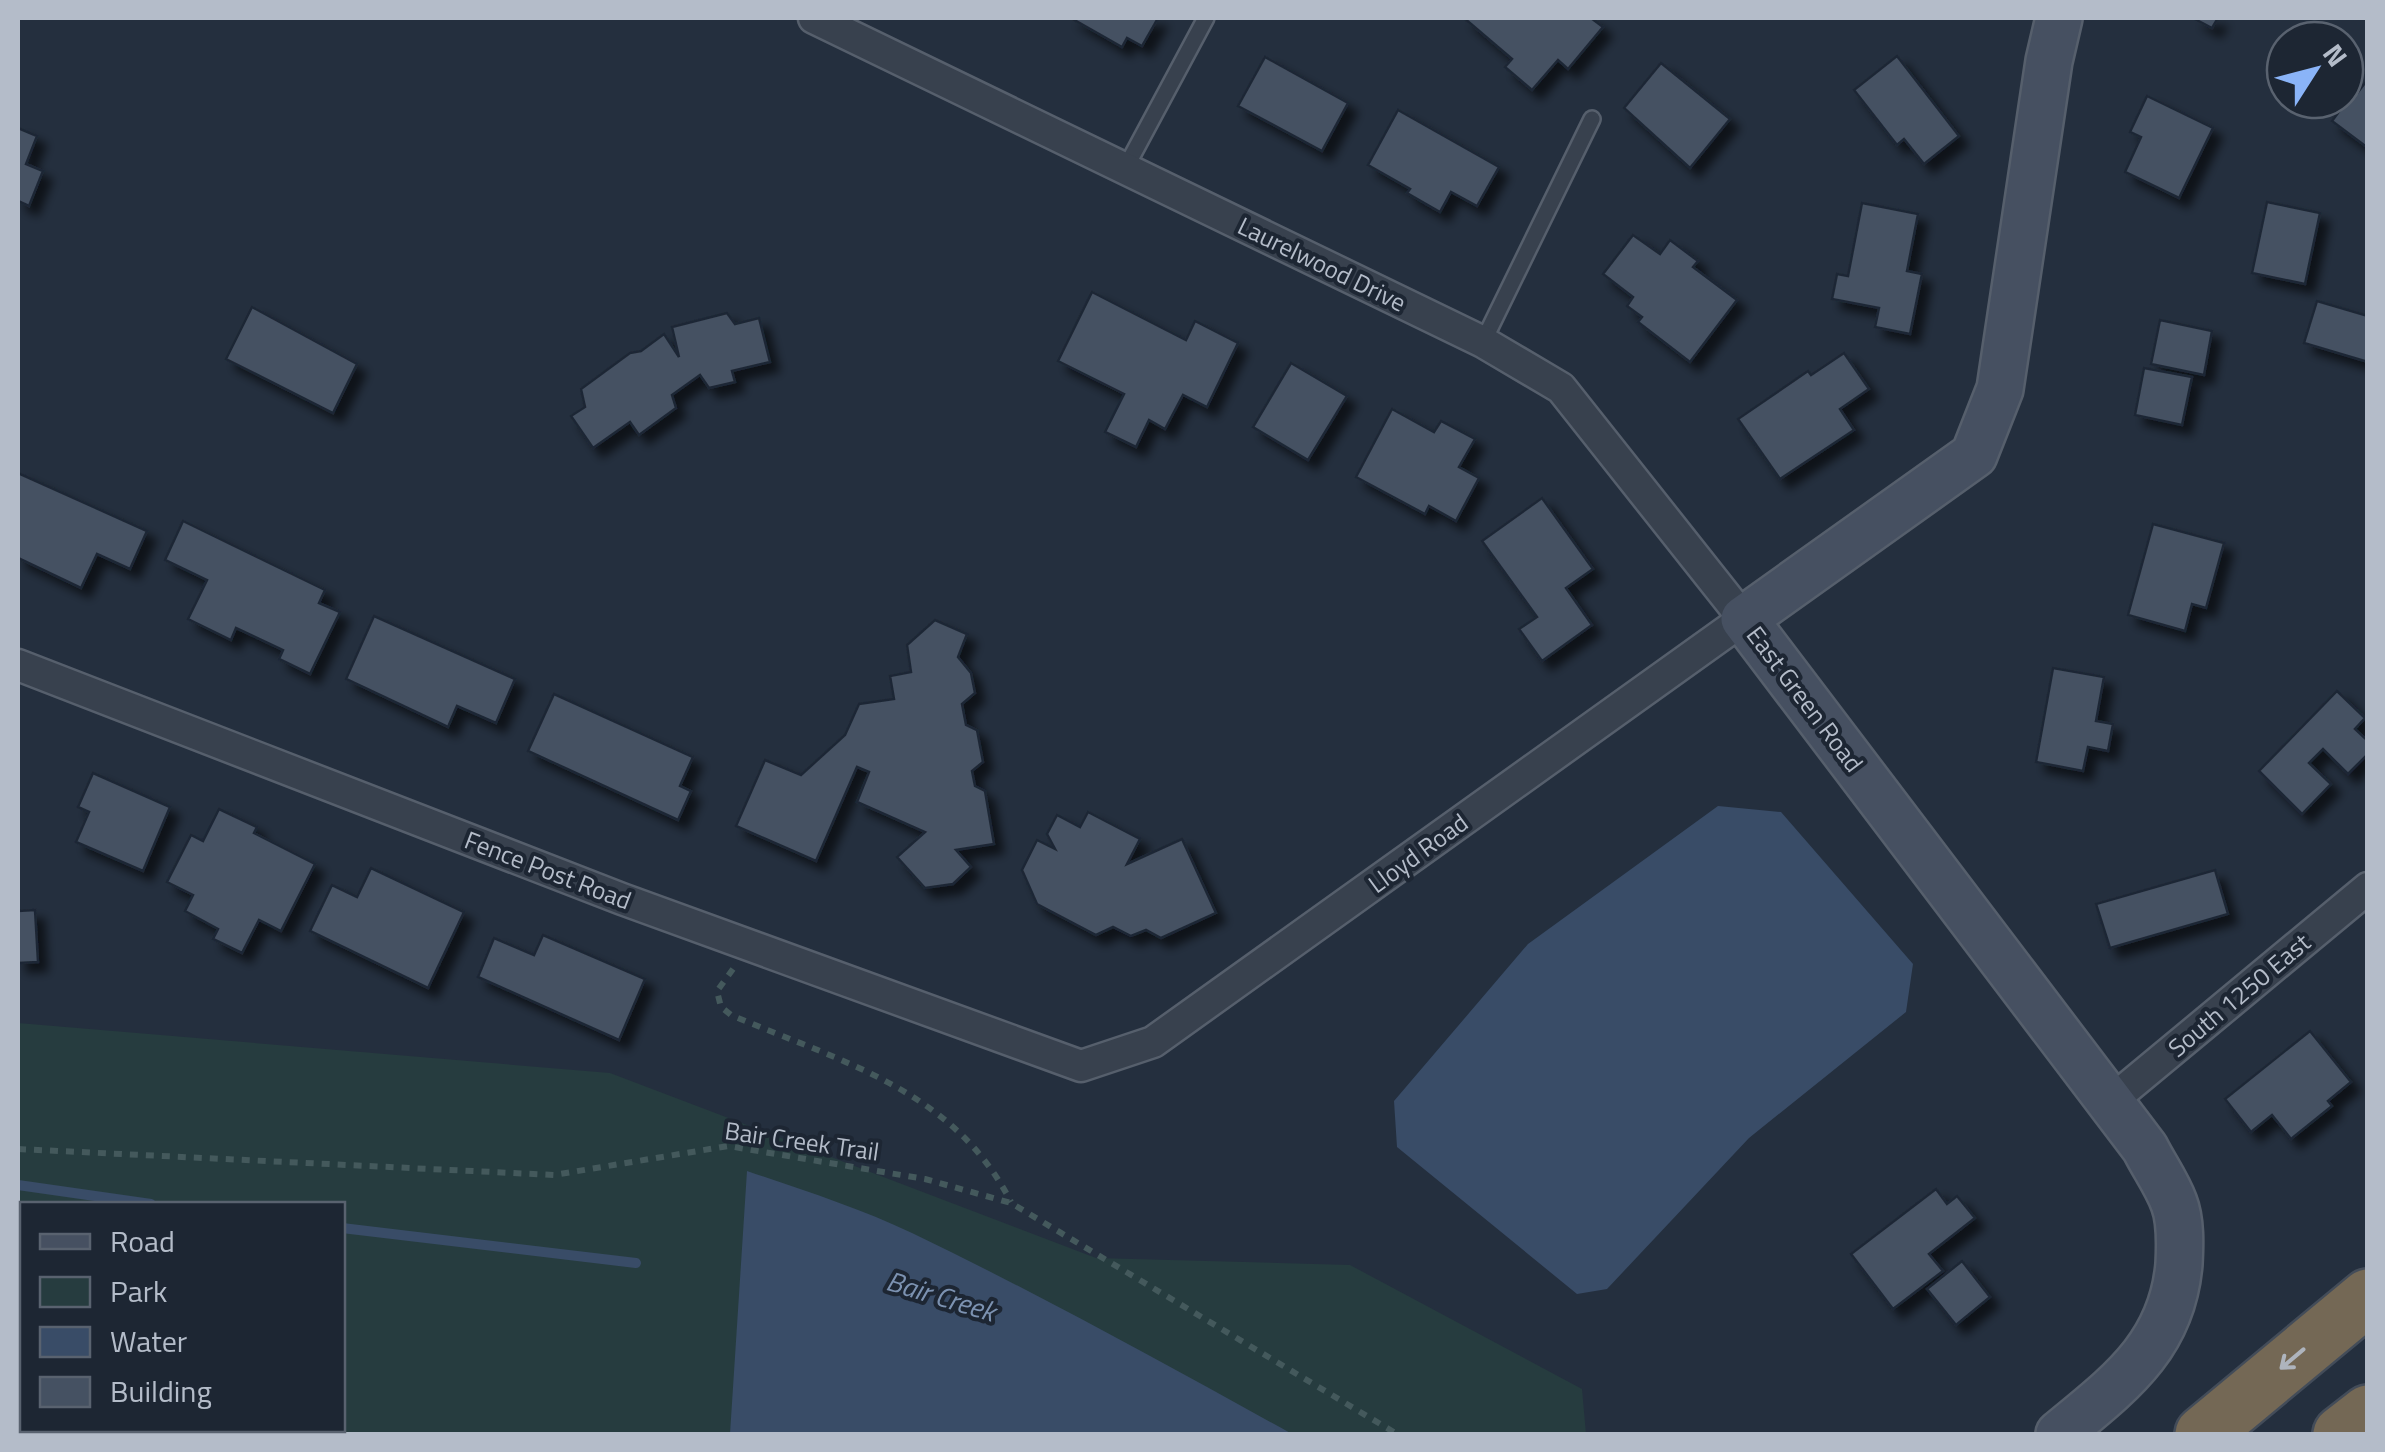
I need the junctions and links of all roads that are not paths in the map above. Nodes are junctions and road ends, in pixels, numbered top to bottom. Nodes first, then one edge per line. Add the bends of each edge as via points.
1 (814, 18) edge
2 (1206, 18) edge
3 (2058, 18) edge
4 (1592, 119) dead end
5 (1125, 169) junction
6 (1484, 342) junction
7 (1744, 619) junction
8 (18, 666) edge
9 (2368, 888) edge
10 (1081, 1066) joint
11 (2110, 1102) junction
12 (2368, 1297) edge
13 (2368, 1413) edge
14 (2059, 1434) edge
15 (2203, 1434) edge
16 (2342, 1434) edge

1 - 5 street, Laurelwood Drive
2 - 5 lane
3 - 7 street, East Green Road via 2000,389 1974,454
4 - 6 lane
5 - 6 street, Laurelwood Drive
6 - 7 street, Laurelwood Drive via 1561,388
7 - 10 street, Lloyd Road via 1154,1042
7 - 11 street, East Green Road
8 - 10 street, Fence Post Road
9 - 11 street, South 1250 East
11 - 14 street, East Green Road via 2175,1204 2177,1286 2161,1332 2134,1372
12 -> 15 highway
13 - 16 highway

